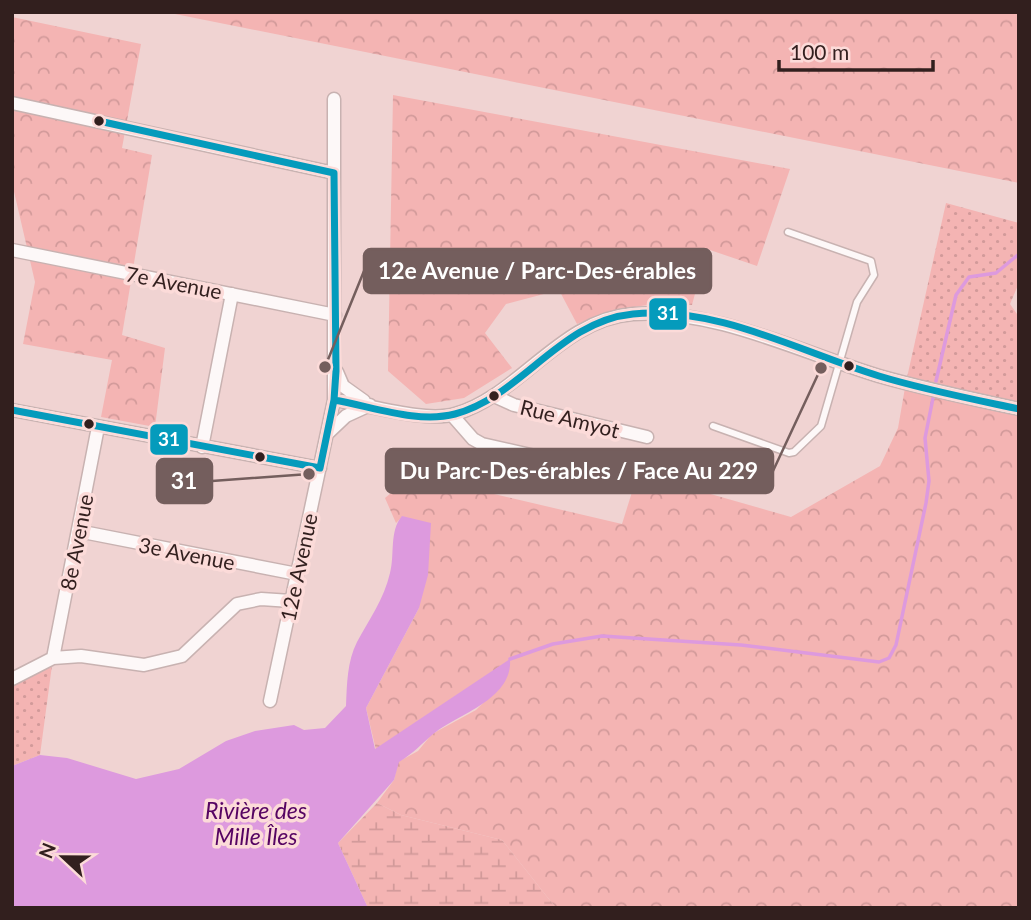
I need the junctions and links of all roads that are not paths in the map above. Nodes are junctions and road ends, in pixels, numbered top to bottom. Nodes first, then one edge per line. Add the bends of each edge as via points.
1 (334, 99) dead end
2 (12, 103) edge
3 (334, 173) junction
4 (788, 232) dead end
5 (12, 250) edge
6 (232, 294) junction
7 (335, 315) junction
8 (841, 363) junction
9 (336, 371) junction
10 (494, 396) junction
11 (334, 400) junction
12 (370, 405) junction
13 (1019, 409) edge
14 (12, 410) edge
15 (452, 415) junction
16 (713, 426) dead end
17 (98, 427) junction
18 (327, 434) junction
19 (647, 437) dead end
20 (202, 447) junction
21 (320, 468) junction
22 (600, 471) dead end
23 (78, 531) junction
24 (297, 575) junction
25 (291, 601) junction
26 (53, 658) junction
27 (12, 679) edge
28 (270, 701) dead end

1 - 3 street, 12e Avenue
2 - 3 street
3 - 7 street, 12e Avenue
4 - 8 lane via 871,261 874,275 857,302
5 - 6 street, 7e Avenue
6 - 7 street, 7e Avenue
6 - 20 street
7 - 9 street, 12e Avenue
8 - 10 street via 689,316 632,314 581,331
8 - 13 street
8 - 16 lane via 821,426 794,452
9 - 11 street, 12e Avenue
9 - 12 street via 343,386
10 - 15 street
10 - 19 street, Rue Amyot via 514,405
11 - 12 street
11 - 18 street, 12e Avenue
12 - 15 street
12 - 18 street via 346,416
14 - 17 street
15 - 22 street via 482,444
17 - 20 street
17 - 23 street, 8e Avenue
18 - 21 street, 12e Avenue
20 - 21 street
21 - 24 street, 12e Avenue
23 - 24 street, 3e Avenue
23 - 26 street, 8e Avenue
24 - 25 street, 12e Avenue
25 - 26 street via 261,599 237,604 182,656 144,664 80,656
25 - 28 street, 12e Avenue
26 - 27 street

